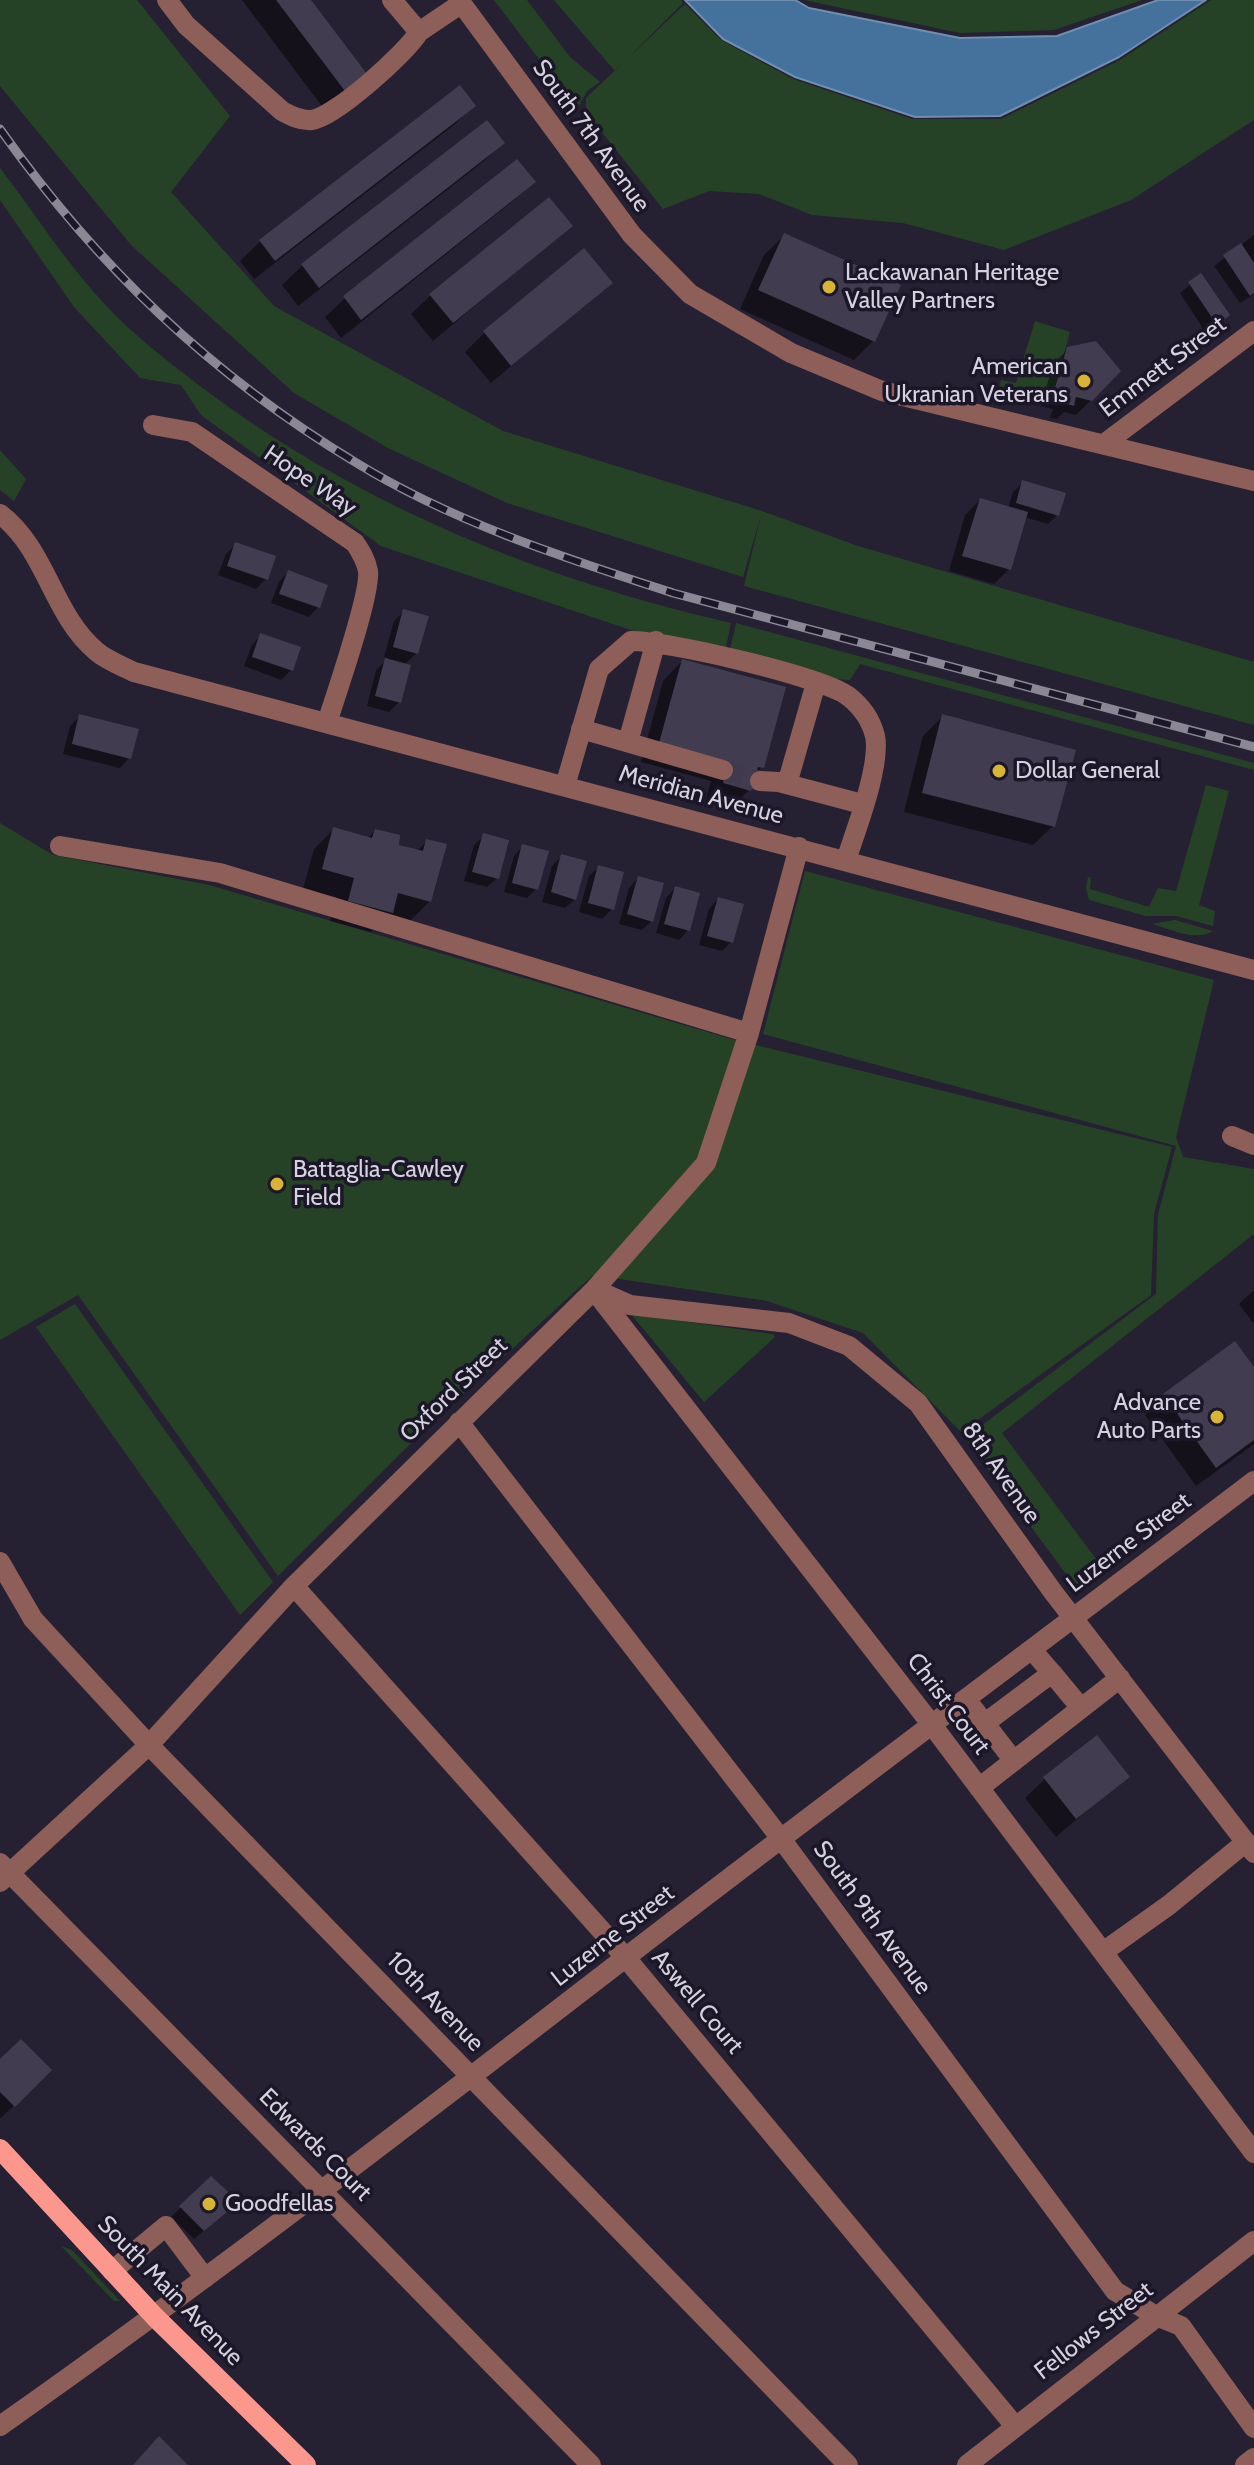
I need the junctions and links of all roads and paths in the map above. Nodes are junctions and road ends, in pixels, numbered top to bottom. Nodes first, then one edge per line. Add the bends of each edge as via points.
1 (167, 0) edge
2 (392, 0) edge
3 (461, 2) edge
4 (419, 32) junction
5 (1254, 331) edge
6 (153, 425) dead end
7 (1104, 444) junction
8 (1254, 481) edge
9 (0, 514) edge
10 (656, 641) junction
11 (816, 683) junction
12 (327, 723) junction
13 (581, 729) junction
14 (628, 742) junction
15 (723, 770) tunnel mouth
16 (760, 781) tunnel mouth
17 (787, 784) junction
18 (565, 786) junction
19 (862, 804) junction
20 (60, 846) dead end
21 (799, 847) junction
22 (846, 860) junction
23 (1254, 970) edge
24 (749, 1033) junction
25 (1232, 1136) dead end
26 (1254, 1145) edge
27 (594, 1290) junction
28 (459, 1422) junction
29 (1254, 1481) edge
30 (0, 1562) edge
31 (294, 1586) junction
32 (1074, 1618) junction
33 (1032, 1650) junction
34 (1052, 1673) junction
35 (1120, 1678) junction
36 (966, 1699) junction
37 (1081, 1708) junction
38 (985, 1723) junction
39 (932, 1725) junction
40 (149, 1745) junction
41 (1014, 1761) junction
42 (979, 1788) junction
43 (782, 1840) junction
44 (1250, 1848) edge
45 (3, 1873) edge
46 (1103, 1952) junction
47 (626, 1958) junction
48 (473, 2078) junction
49 (0, 2149) edge
50 (1254, 2153) edge
51 (322, 2188) junction
52 (1254, 2241) edge
53 (112, 2271) junction
54 (205, 2278) junction
55 (1156, 2316) junction
56 (155, 2317) junction
57 (0, 2426) edge
58 (1015, 2426) junction
59 (1254, 2428) edge
60 (1254, 2458) edge
61 (306, 2465) edge
62 (591, 2465) edge
63 (848, 2465) edge
64 (967, 2465) edge
65 (1245, 2465) edge

1 - 4 street via 186,25 282,111 298,119 314,120 332,111 399,58
2 - 4 street
3 - 4 street
3 - 7 street, South 7th Avenue via 632,235 690,294 791,353 882,391
5 - 7 street, Emmett Street
6 - 12 street, Hope Way via 192,432 355,543 364,557 364,596
7 - 8 street, South 7th Avenue
9 - 12 street, Meridian Avenue via 17,527 78,632 97,652 134,672
10 - 11 street
10 - 13 street via 631,641 599,669
10 - 14 street
11 - 17 street
11 - 19 street via 850,697 874,734 876,747
12 - 18 street, Meridian Avenue
13 - 14 street
13 - 18 street
14 - 15 street
16 - 17 street
17 - 19 street
18 - 21 street, Meridian Avenue
19 - 22 street
20 - 24 street via 220,873
21 - 22 street, Meridian Avenue
21 - 24 street, Oxford Street
22 - 23 street, Meridian Avenue
24 - 27 street, Oxford Street via 706,1163
25 - 26 street
27 - 28 street, Oxford Street
27 - 32 street, 8th Avenue via 630,1305 789,1323 849,1346 918,1403
27 - 39 street, Christ Court
28 - 31 street, Oxford Street
28 - 43 street, South 9th Avenue
29 - 32 street, Luzerne Street
30 - 40 street, 10th Avenue via 33,1619
31 - 40 street, Oxford Street
31 - 47 street, Aswell Court
32 - 33 street, Luzerne Street
32 - 35 street, 8th Avenue
33 - 34 street
33 - 36 street, Luzerne Street
34 - 37 street
34 - 38 street
35 - 37 street
35 - 44 street, 8th Avenue
36 - 38 street
36 - 39 street, Luzerne Street
37 - 41 street
38 - 41 street
39 - 42 street, Christ Court
39 - 43 street, Luzerne Street
40 - 45 street, Oxford Street
40 - 48 street, 10th Avenue
41 - 42 street
42 - 46 street, Christ Court
43 - 47 street, Luzerne Street
43 - 55 street, South 9th Avenue via 1115,2291
44 - 46 street
45 - 51 street, Edwards Court
46 - 50 street, Christ Court
47 - 48 street, Luzerne Street
47 - 58 street, Aswell Court
48 - 51 street, Luzerne Street
48 - 63 street, 10th Avenue
49 - 53 main road, South Main Avenue
51 - 54 street, Luzerne Street
51 - 62 street, Edwards Court
52 - 55 street, Fellows Street
53 - 54 street via 166,2226
53 - 56 main road, South Main Avenue
54 - 56 street, Luzerne Street
55 - 58 street, Fellows Street
55 - 59 street, South 9th Avenue via 1181,2326
56 - 57 street, Luzerne Street
56 - 61 main road, South Main Avenue
58 - 64 street, Fellows Street
60 - 65 street

